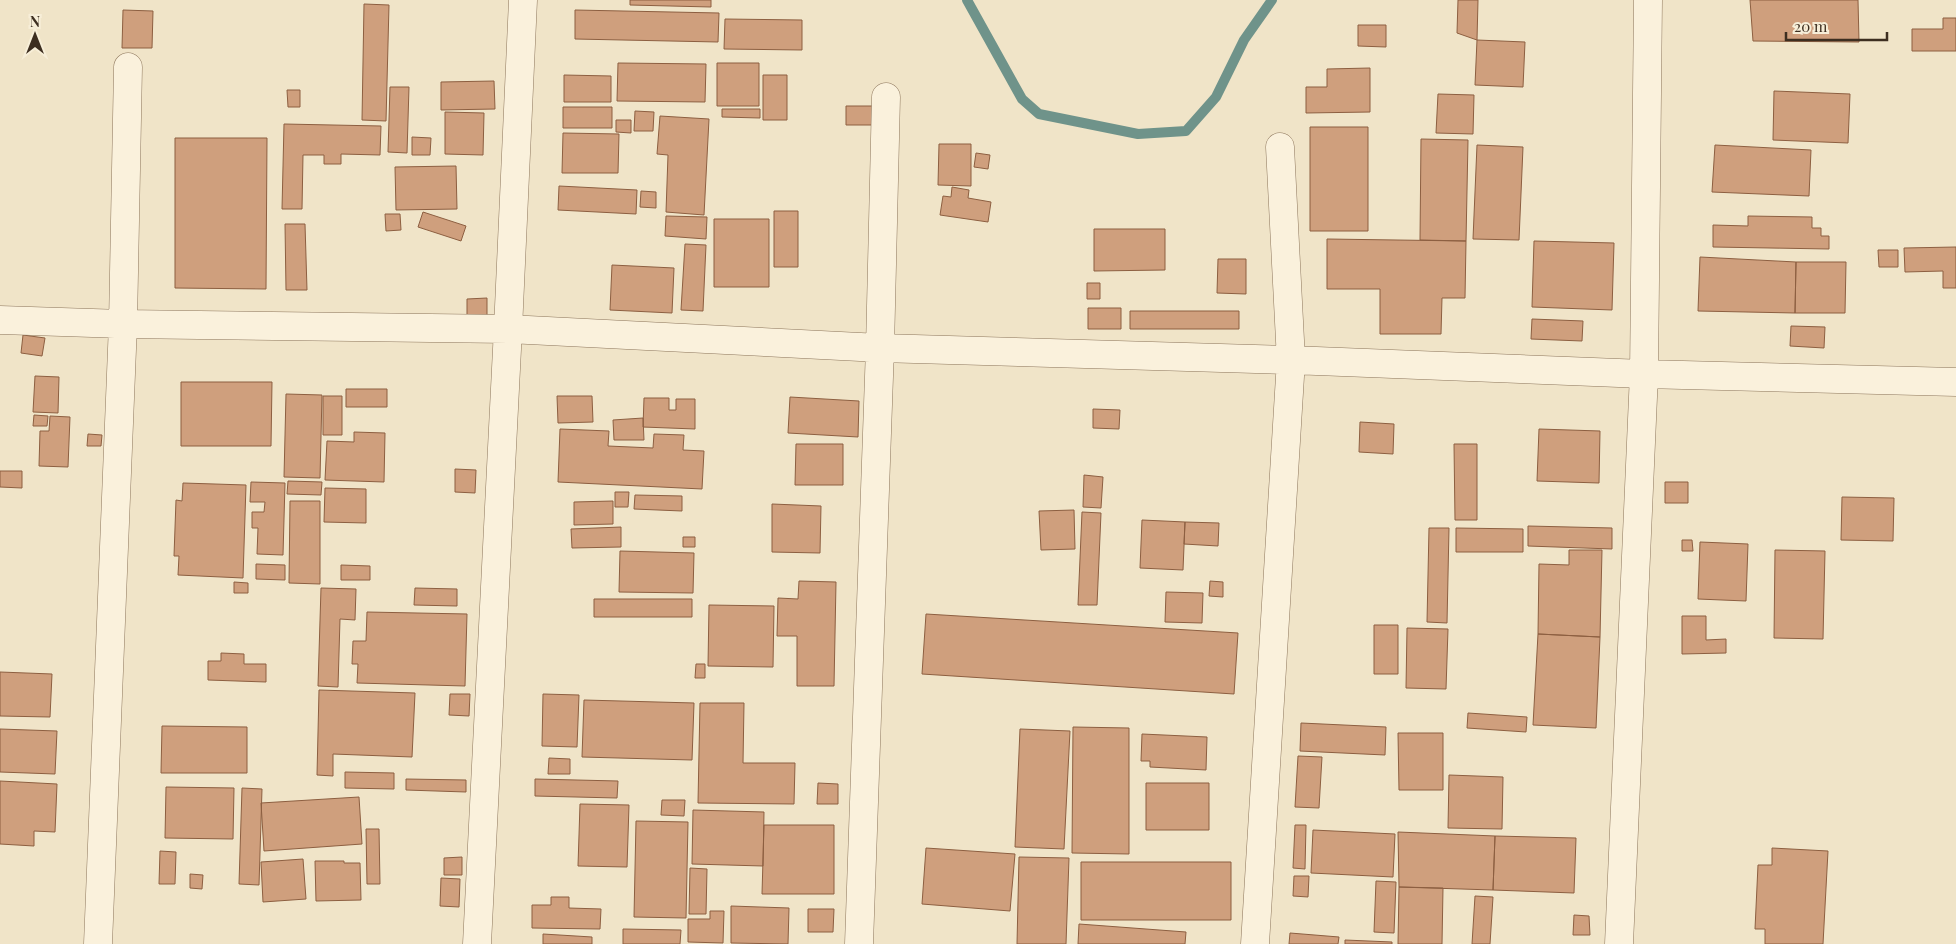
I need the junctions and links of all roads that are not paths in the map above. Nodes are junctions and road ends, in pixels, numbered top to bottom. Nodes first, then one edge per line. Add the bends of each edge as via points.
1 (523, 0) edge
2 (1648, 0) edge
3 (128, 67) dead end
4 (886, 97) dead end
5 (1280, 147) dead end
6 (0, 320) edge
7 (123, 324) junction
8 (508, 329) junction
9 (880, 348) junction
10 (1291, 360) junction
11 (1644, 374) junction
12 (1956, 382) edge
13 (98, 944) edge
14 (476, 944) edge
15 (859, 944) edge
16 (1255, 944) edge
17 (1620, 944) edge

1 - 8 street
2 - 11 street
3 - 7 street
4 - 9 street
5 - 10 street
6 - 7 street
7 - 8 street
7 - 13 street
8 - 9 street
8 - 14 street
9 - 10 street
9 - 15 street
10 - 11 street
10 - 16 street
11 - 12 street
11 - 17 street

